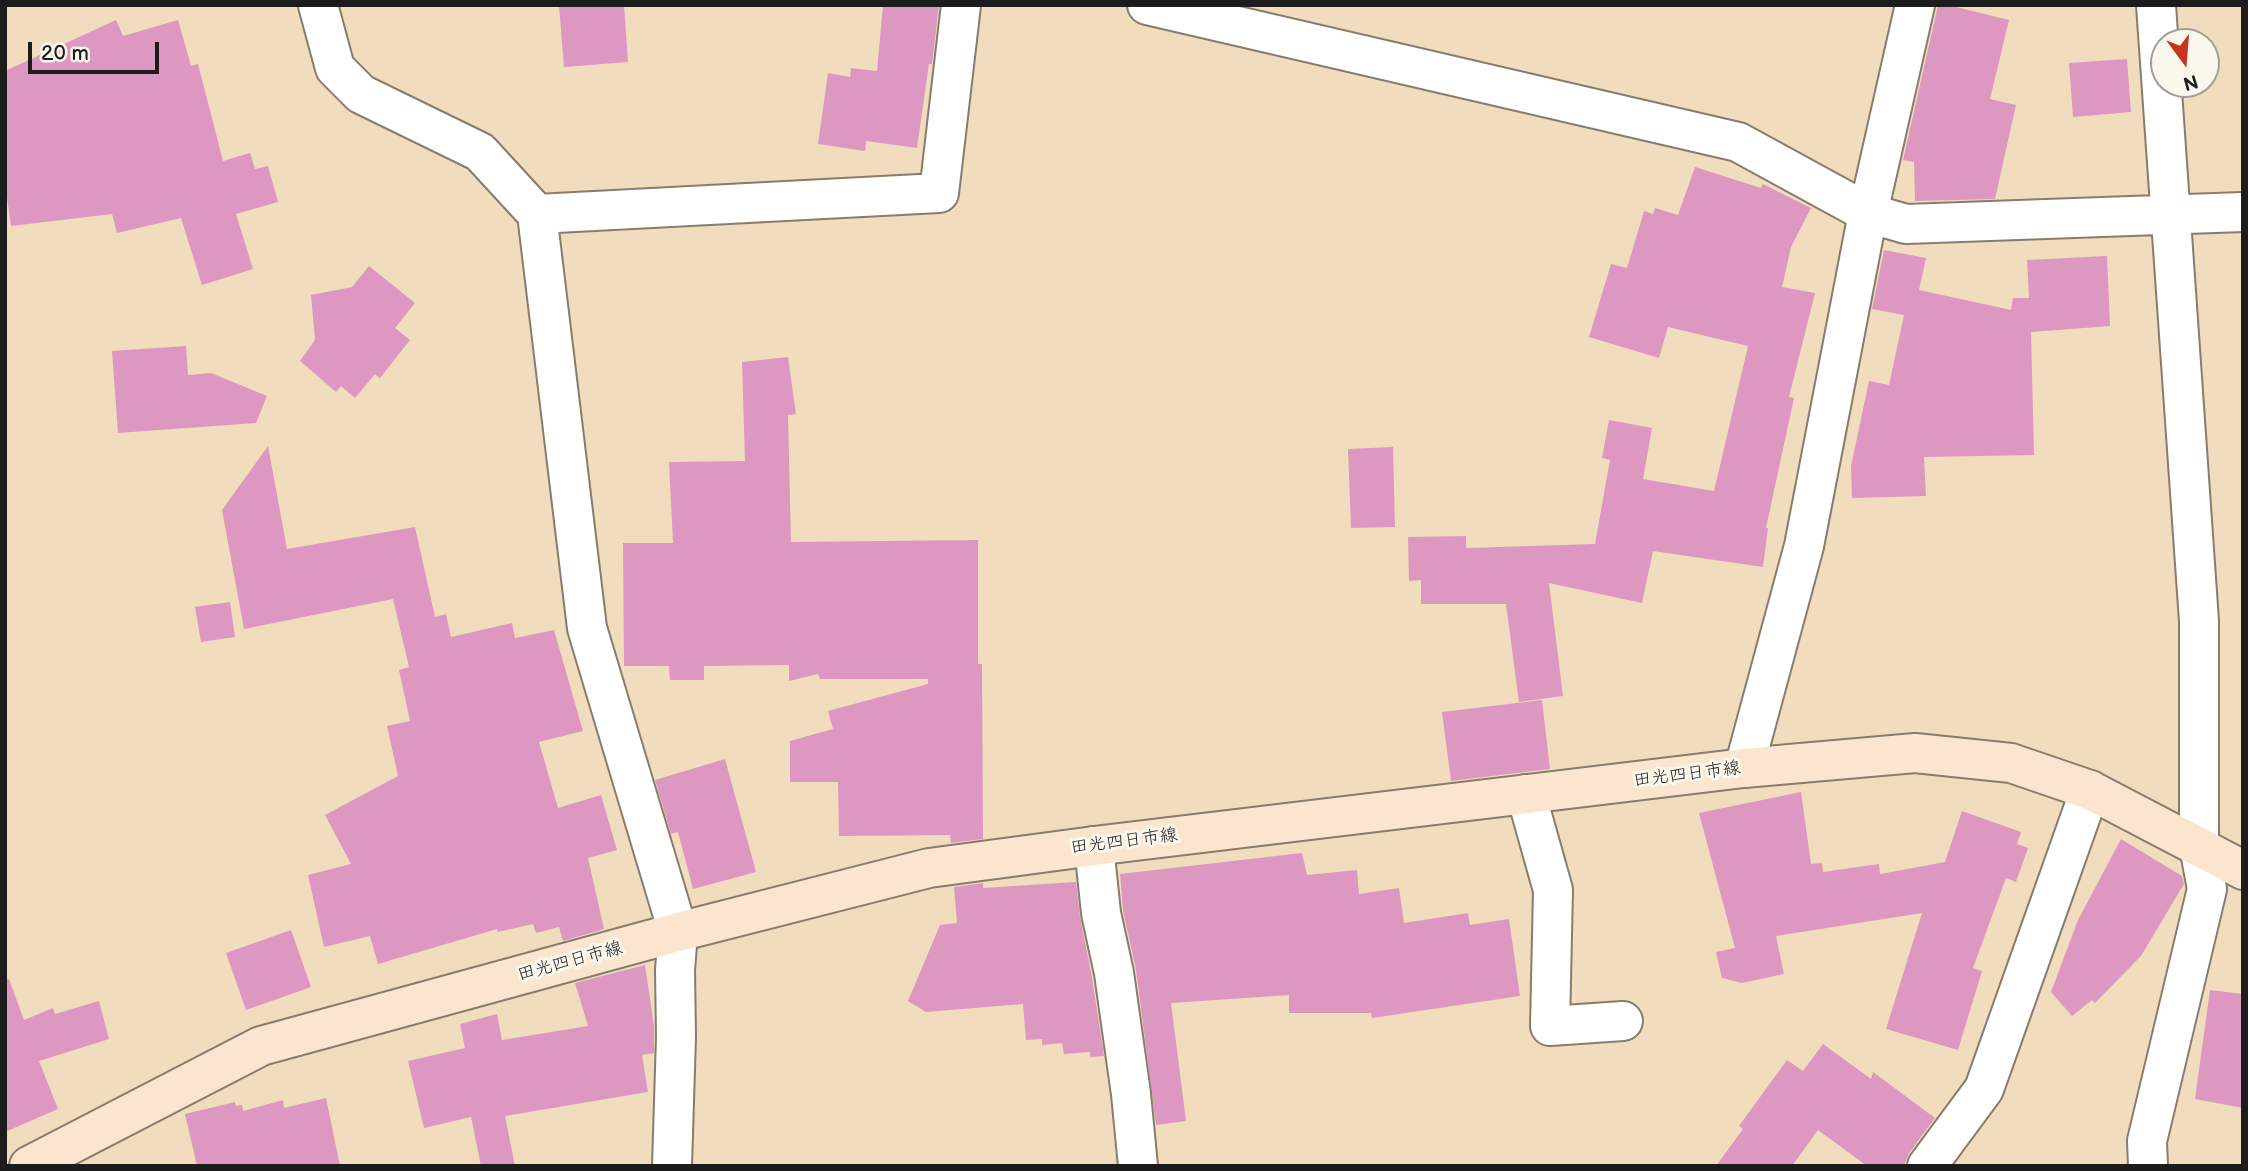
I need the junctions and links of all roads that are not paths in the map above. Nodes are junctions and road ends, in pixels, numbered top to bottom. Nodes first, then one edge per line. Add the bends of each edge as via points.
1 (318, 5) edge
2 (961, 5) edge
3 (1147, 5) edge
4 (1915, 5) edge
5 (2156, 5) edge
6 (2243, 212) edge
7 (1868, 213) junction
8 (537, 214) junction
9 (2170, 215) junction
10 (1744, 768) junction
11 (2090, 790) junction
12 (1526, 794) junction
13 (2199, 845) junction
14 (1094, 846) junction
15 (2243, 870) edge
16 (678, 932) junction
17 (1623, 1021) dead end
18 (29, 1166) edge
19 (673, 1166) edge
20 (1138, 1166) edge
21 (1927, 1166) edge
22 (2148, 1166) edge

1 - 8 street via 335,68 361,94 480,152
2 - 8 street via 939,193
3 - 7 street via 1738,142
4 - 7 street
5 - 9 street
6 - 9 street
7 - 9 street via 1906,224
7 - 10 street via 1804,546
8 - 16 street via 587,628
9 - 13 street via 2199,621
10 - 11 main road, 田光四日市線 via 1915,754 2011,763
10 - 12 main road, 田光四日市線
11 - 13 main road, 田光四日市線
11 - 21 street via 1984,1089
12 - 14 main road, 田光四日市線
12 - 17 street via 1553,890 1550,1026
13 - 15 main road, 田光四日市線
13 - 22 street via 2207,889 2147,1141
14 - 16 main road, 田光四日市線 via 929,869
14 - 20 street
16 - 18 main road, 田光四日市線 via 261,1046
16 - 19 street

